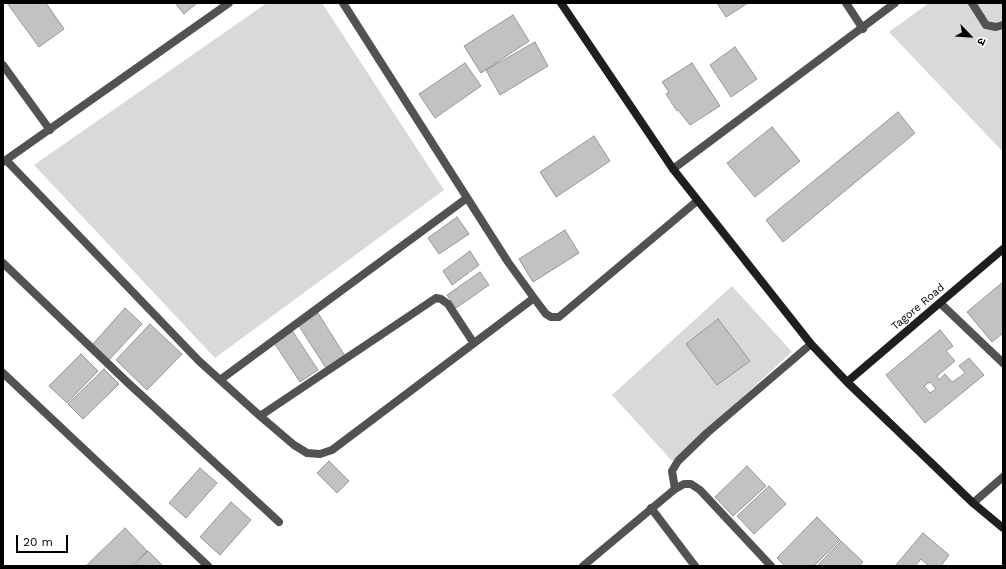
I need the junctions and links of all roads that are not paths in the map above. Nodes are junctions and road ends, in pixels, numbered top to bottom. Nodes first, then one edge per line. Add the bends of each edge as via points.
1 (229, 3) edge
2 (343, 3) edge
3 (561, 3) edge
4 (846, 3) edge
5 (895, 3) edge
6 (972, 3) edge
7 (1003, 24) edge
8 (863, 29) junction
9 (3, 65) edge
10 (50, 130) junction
11 (5, 161) edge
12 (673, 169) junction
13 (467, 198) junction
14 (697, 201) junction
15 (1003, 249) edge
16 (3, 263) edge
17 (534, 298) junction
18 (940, 303) junction
19 (473, 342) junction
20 (811, 344) junction
21 (1003, 363) edge
22 (3, 373) edge
23 (220, 380) junction
24 (847, 382) junction
25 (260, 416) junction
26 (1003, 477) edge
27 (675, 489) junction
28 (973, 503) junction
29 (651, 508) junction
30 (279, 522) dead end
31 (1003, 528) edge
32 (208, 566) edge
33 (583, 566) edge
34 (695, 566) edge
35 (771, 566) edge

1 - 10 street
2 - 13 street
3 - 12 street
4 - 8 street
5 - 8 street
6 - 7 street via 986,25 996,27
8 - 12 street
9 - 10 street
10 - 11 street
11 - 23 street
12 - 14 street
13 - 17 street
13 - 23 street
14 - 17 street via 559,317 546,314
14 - 20 street
15 - 18 street, Tagore Road
16 - 30 street
17 - 19 street
18 - 21 street
18 - 24 street, Tagore Road
19 - 25 street via 332,450 320,454 307,453
19 - 25 street via 448,304 436,298
20 - 24 street
20 - 27 street via 678,461 672,471
22 - 32 street
23 - 25 street
24 - 28 street
26 - 28 street
27 - 29 street
27 - 35 street via 684,484 691,484 700,490
28 - 31 street
29 - 33 street
29 - 34 street

